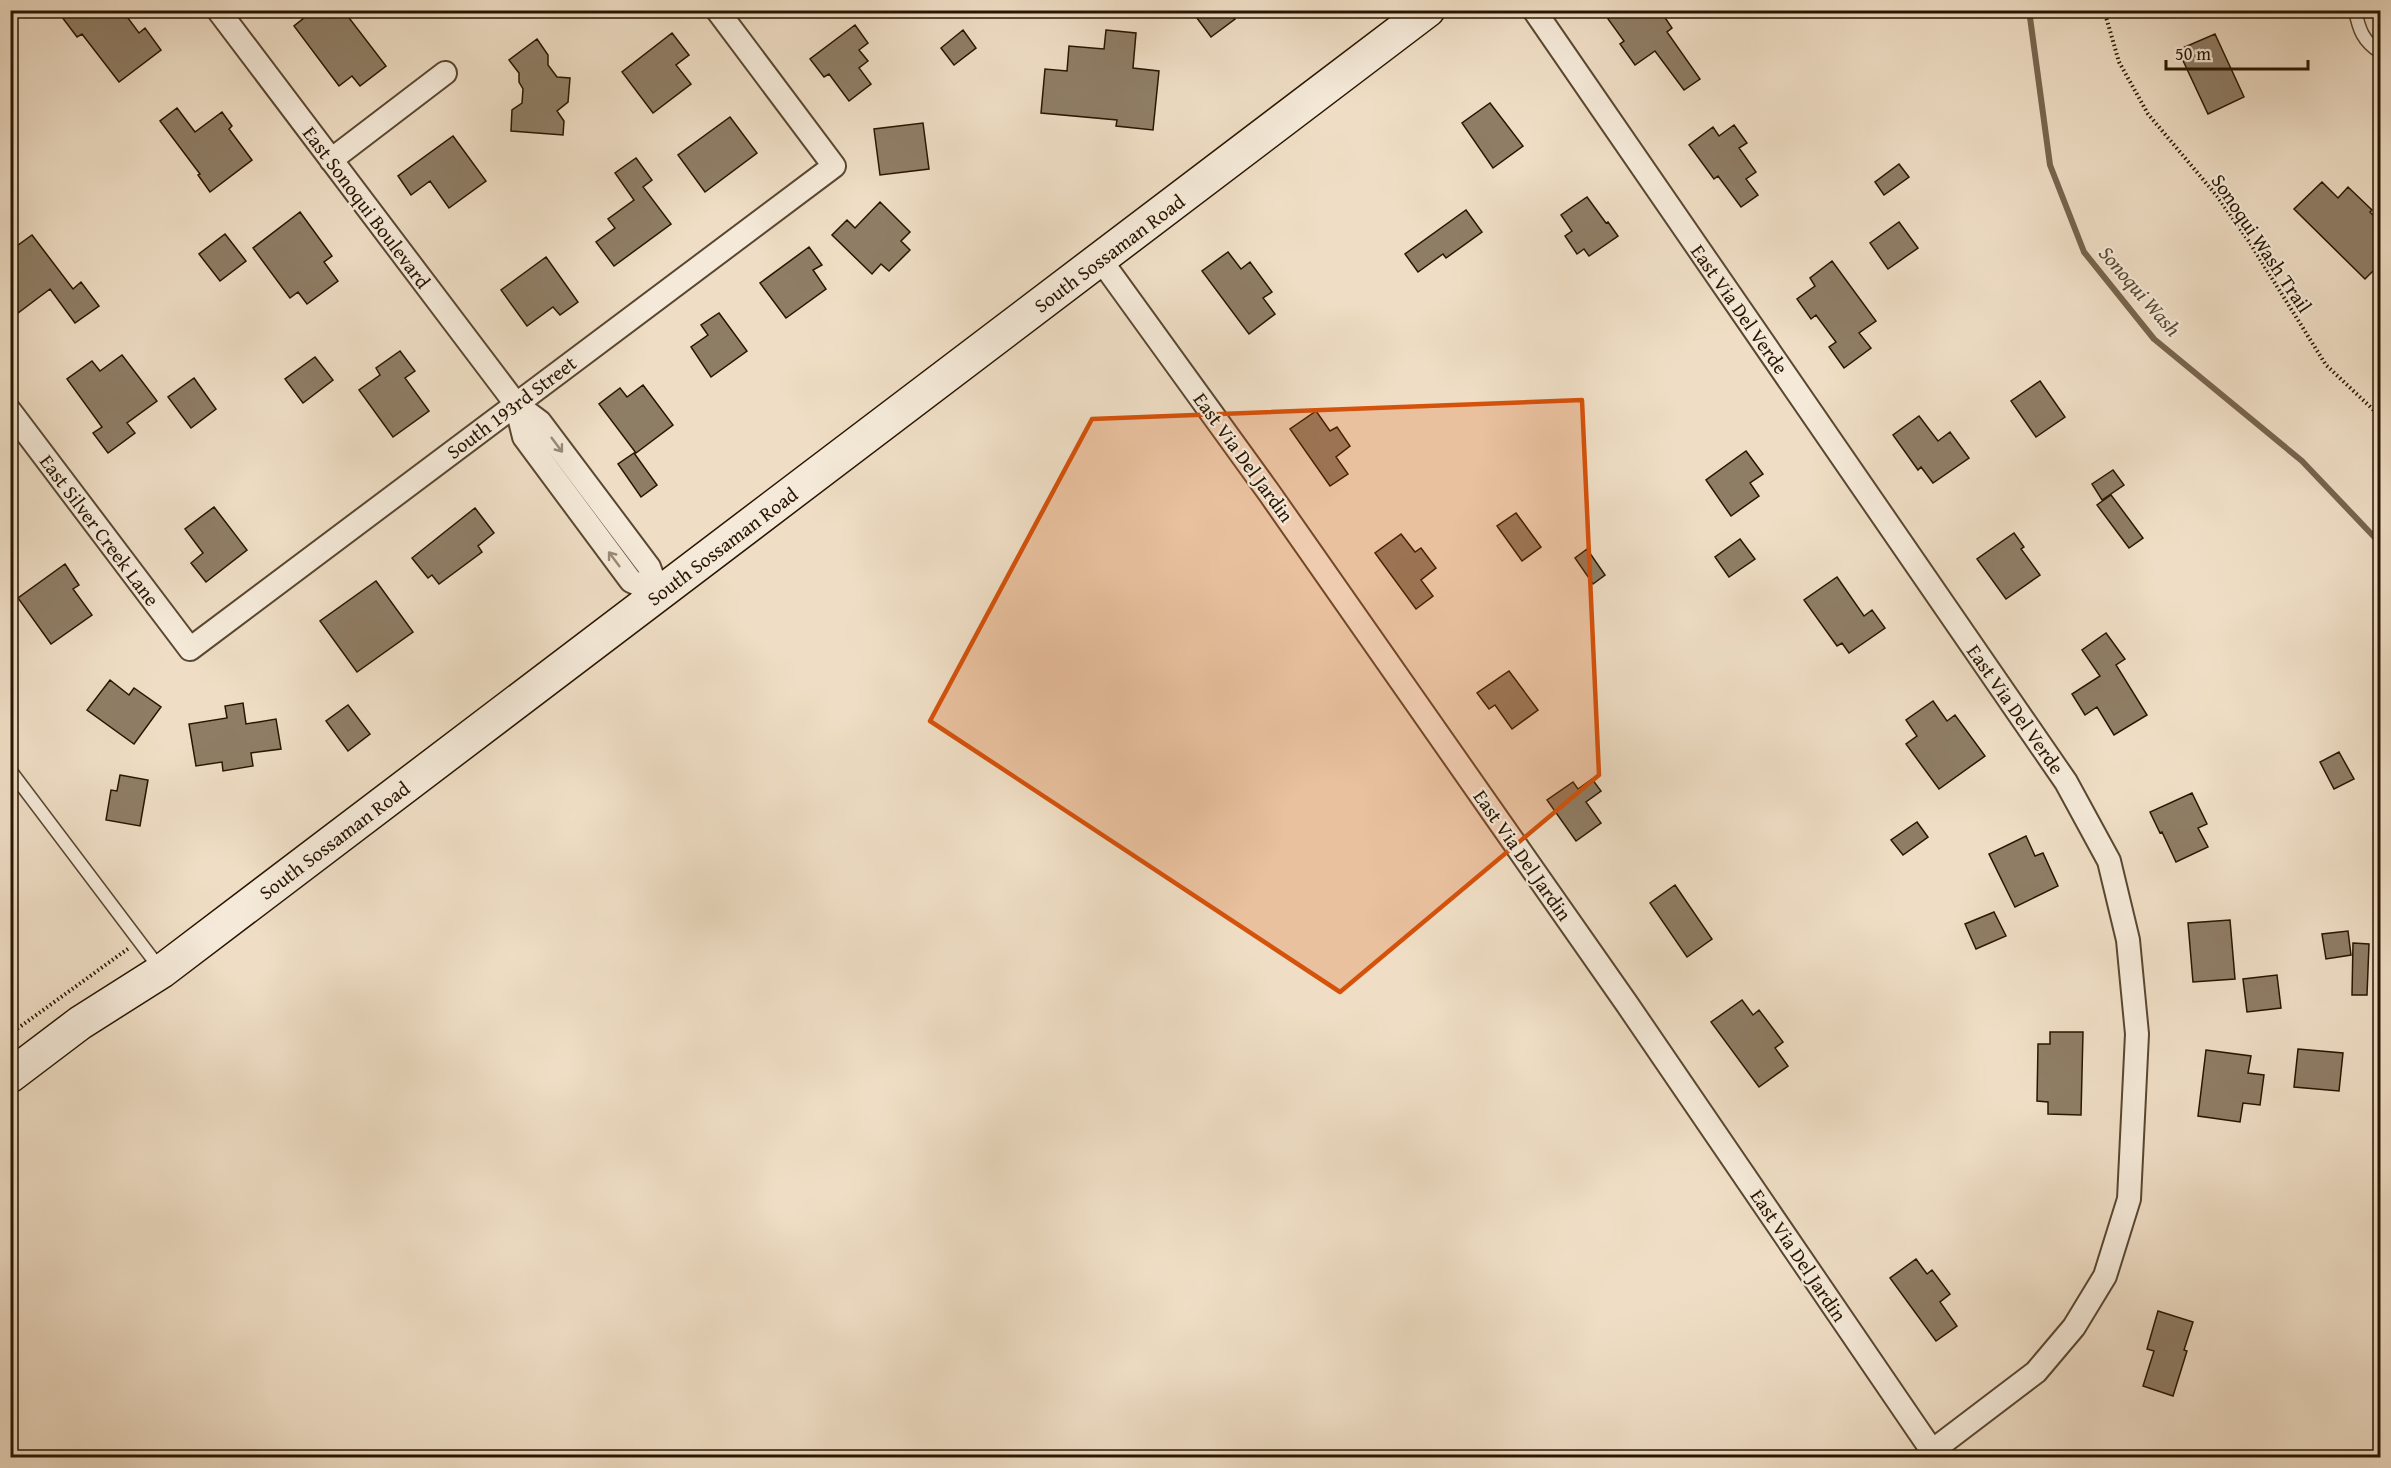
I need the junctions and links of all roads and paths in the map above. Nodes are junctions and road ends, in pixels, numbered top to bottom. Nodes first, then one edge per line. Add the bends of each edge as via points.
1 (218, 10) edge
2 (717, 10) edge
3 (1428, 10) edge
4 (1534, 10) edge
5 (2104, 10) edge
6 (2355, 10) edge
7 (2380, 52) edge
8 (445, 73) dead end
9 (331, 160) junction
10 (1101, 259) junction
11 (516, 404) junction
12 (10, 411) edge
13 (2380, 416) edge
14 (659, 594) junction
15 (190, 649) joint
16 (10, 770) edge
17 (139, 941) junction
18 (162, 971) junction
19 (10, 1034) edge
20 (10, 1076) edge
21 (1935, 1454) edge

1 - 9 street, East Sonoqui Boulevard
2 - 11 street, South 193rd Street via 834,166
3 - 10 main road, South Sossaman Road
4 - 21 street, East Via Del Verde via 2066,782 2109,861 2127,940 2137,1034 2129,1199 2105,1276 2074,1327 2036,1372
5 - 13 path, Sonoqui Wash Trail via 2119,62 2148,114 2250,243 2326,365
6 - 7 lane via 2359,30
8 - 9 street
9 - 11 street, East Sonoqui Boulevard
10 - 14 main road, South Sossaman Road
10 - 21 street, East Via Del Jardin via 1620,994
11 - 14 street, East Sonoqui Boulevard via 524,437 631,581
11 - 15 street, South 193rd Street
12 - 15 street, East Silver Creek Lane
14 - 18 main road, South Sossaman Road
16 - 17 lane
17 - 18 lane
17 - 19 path
18 - 20 main road, South Sossaman Road via 80,1023

